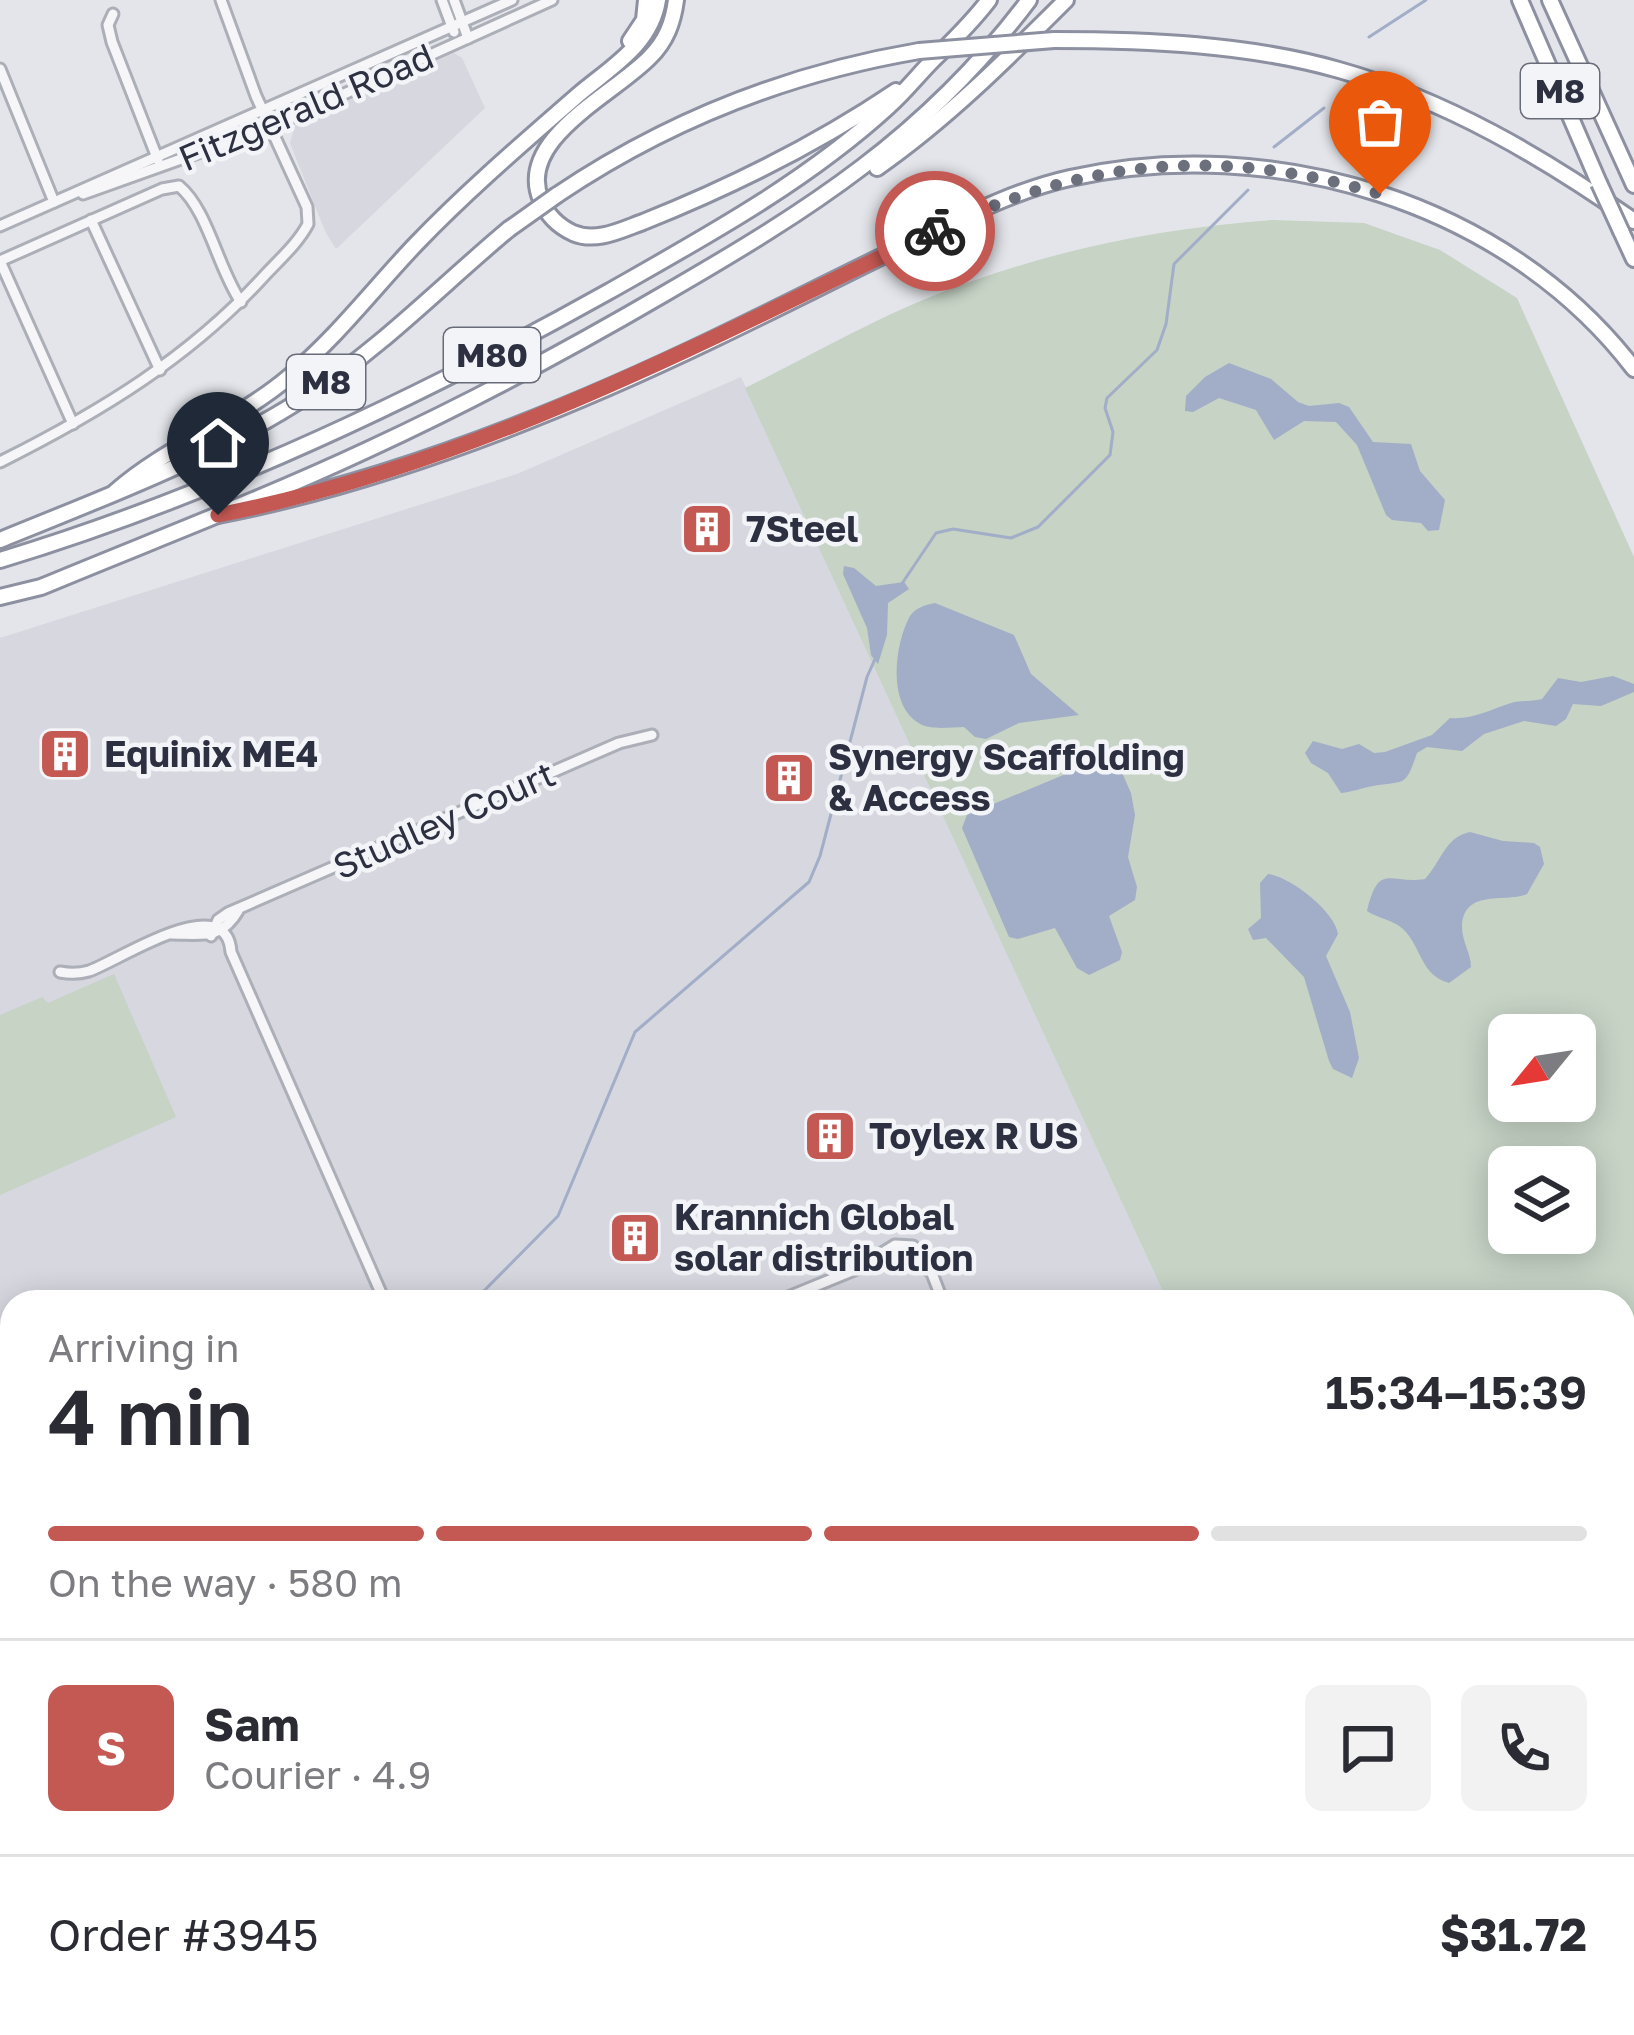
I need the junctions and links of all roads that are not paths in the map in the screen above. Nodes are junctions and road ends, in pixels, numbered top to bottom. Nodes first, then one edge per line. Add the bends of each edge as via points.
1 (221, 0) edge
2 (442, 0) edge
3 (454, 0) edge
4 (512, 0) edge
5 (552, 0) edge
6 (646, 0) edge
7 (658, 0) edge
8 (676, 0) edge
9 (989, 0) edge
10 (1029, 0) edge
11 (1066, 0) edge
12 (1520, 0) edge
13 (1550, 0) edge
14 (113, 14) dead end
15 (457, 24) junction
16 (463, 40) junction
17 (933, 61) junction
18 (0, 69) edge
19 (599, 77) junction
20 (263, 110) junction
21 (271, 127) junction
22 (149, 136) junction
23 (170, 149) junction
24 (155, 155) junction
25 (180, 161) junction
26 (1634, 185) edge
27 (55, 202) junction
28 (817, 203) junction
29 (91, 220) junction
30 (1634, 220) edge
31 (0, 226) edge
32 (1634, 259) edge
33 (0, 261) edge
34 (242, 302) junction
35 (1634, 368) edge
36 (160, 370) junction
37 (73, 424) junction
38 (0, 462) edge
39 (115, 492) junction
40 (218, 515) junction
41 (0, 540) edge
42 (0, 560) edge
43 (0, 598) edge
44 (652, 735) dead end
45 (216, 931) junction
46 (60, 971) dead end
47 (380, 1290) edge
48 (804, 1290) edge
49 (937, 1290) edge

1 - 20 street
2 - 15 street
3 - 15 street
4 - 15 street, Fitzgerald Road
5 - 16 street, Fitzgerald Road
6 - 19 highway via 639,29
7 - 19 highway via 644,38
8 - 17 highway via 669,31 649,59 543,151 539,196 575,234 620,231 763,171
9 - 17 highway, M80
10 - 28 highway, M80 via 937,104
11 - 28 highway via 915,141
12 - 32 highway, M8, bridge
13 - 26 highway, M8
14 - 22 street via 112,42
15 - 16 street
15 - 20 street, Fitzgerald Road
16 - 21 street, Fitzgerald Road
17 - 42 highway, M80 via 839,148 764,200 494,354 231,476
18 - 27 street
19 - 39 highway via 444,216 288,378
20 - 21 street
20 - 23 street, Fitzgerald Road
21 - 25 street, Fitzgerald Road
21 - 34 street via 308,224
22 - 23 street
22 - 24 street
23 - 24 street, Fitzgerald Road
24 - 25 street
24 - 27 street, Fitzgerald Road
25 - 27 street, Fitzgerald Road
27 - 31 street, Fitzgerald Road
28 - 40 highway, M80 via 490,390
29 - 33 street
29 - 34 street via 179,186
29 - 36 street
30 - 39 highway, M8, bridge via 1510,139 1339,70 1122,40 919,51 822,71 640,144 509,229 310,394
33 - 37 street
34 - 36 street
35 - 40 highway via 1544,281 1410,202 1265,167 1171,164 1068,178 988,206 572,401 292,501
36 - 37 street
37 - 38 street
39 - 41 highway
40 - 43 highway, M80
44 - 45 street, Studley Court via 238,911
45 - 46 street via 191,925 89,971
45 - 47 street
48 - 49 street via 901,1254 928,1270

